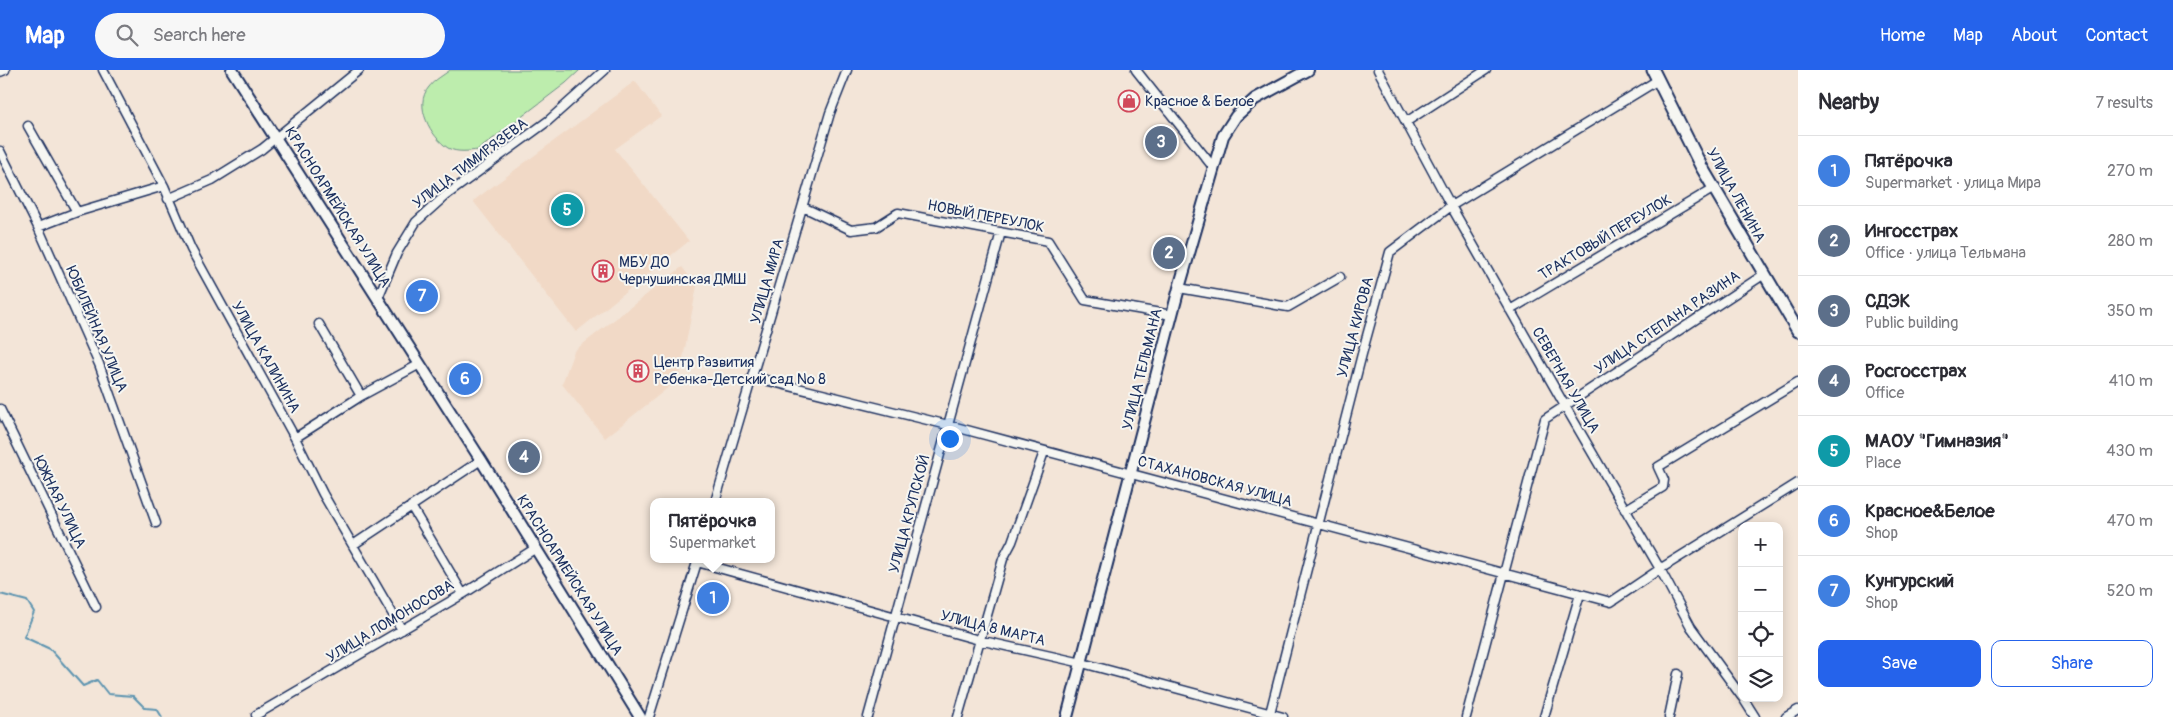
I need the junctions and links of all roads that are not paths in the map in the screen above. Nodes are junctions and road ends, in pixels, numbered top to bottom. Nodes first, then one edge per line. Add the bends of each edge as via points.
1 (4, 70) edge
2 (103, 70) edge
3 (232, 70) edge
4 (359, 70) edge
5 (605, 70) edge
6 (847, 70) edge
7 (1136, 70) edge
8 (1308, 70) edge
9 (1378, 70) edge
10 (1486, 70) edge
11 (0, 72) edge
12 (1656, 75) edge
13 (1406, 122) junction
14 (28, 126) dead end
15 (276, 136) junction
16 (0, 150) edge
17 (1213, 167) junction
18 (164, 186) junction
19 (1714, 188) junction
20 (168, 199) junction
21 (1452, 206) junction
22 (803, 207) junction
23 (77, 212) junction
24 (38, 227) junction
25 (1001, 232) junction
26 (1763, 274) junction
27 (1340, 277) dead end
28 (1179, 288) junction
29 (378, 298) junction
30 (1510, 310) junction
31 (1172, 315) junction
32 (319, 324) dead end
33 (1798, 331) edge
34 (420, 364) junction
35 (753, 377) junction
36 (1798, 382) edge
37 (361, 396) junction
38 (1565, 406) junction
39 (0, 409) edge
40 (948, 425) junction
41 (295, 438) junction
42 (1044, 452) junction
43 (481, 460) junction
44 (1131, 473) junction
45 (1798, 483) edge
46 (716, 498) edge
47 (411, 506) junction
48 (1625, 510) junction
49 (156, 523) dead end
50 (1318, 524) junction
51 (353, 544) junction
52 (536, 548) junction
53 (696, 563) edge
54 (707, 563) edge
55 (1660, 568) junction
56 (1503, 574) junction
57 (463, 594) junction
58 (1580, 594) junction
59 (96, 607) dead end
60 (895, 617) junction
61 (402, 630) junction
62 (979, 640) junction
63 (1082, 663) junction
64 (1678, 674) dead end
65 (1738, 692) edge
66 (1745, 702) edge
67 (1798, 710) edge
68 (256, 715) dead end
69 (1270, 715) edge
70 (640, 717) edge
71 (649, 717) edge
72 (868, 717) edge
73 (958, 717) edge
74 (1068, 717) edge
75 (1283, 717) edge
76 (1466, 717) edge
77 (1544, 717) edge
78 (1669, 717) edge
79 (1755, 717) edge
80 (1786, 717) edge

1 - 11 street
2 - 18 street, УЛИЦА КАЛИНИНА
3 - 15 street, КРАСНОАРМЕЙСКАЯ УЛИЦА
4 - 15 street
5 - 29 street, УЛИЦА ТИМИРЯЗЕВА via 548,121 445,196 416,222 396,253
6 - 22 street, УЛИЦА МИРА via 830,114
7 - 17 street
8 - 17 street, УЛИЦА ТЕЛЬМАНА via 1255,98 1236,116 1223,136
9 - 13 street, СЕВЕРНАЯ УЛИЦА
10 - 13 street
12 - 19 main road, УЛИЦА ЛЕНИНА
12 - 21 street, УЛИЦА КИРОВА
13 - 21 street, СЕВЕРНАЯ УЛИЦА
14 - 23 street
15 - 20 street via 262,149 212,180
15 - 29 street, КРАСНОАРМЕЙСКАЯ УЛИЦА
16 - 24 street, ЮБИЛЕЙНАЯ УЛИЦА
17 - 28 street, УЛИЦА ТЕЛЬМАНА
18 - 20 street, УЛИЦА КАЛИНИНА
18 - 23 street
19 - 26 main road, УЛИЦА ЛЕНИНА
19 - 30 street, ТРАКТОВЫЙ ПЕРЕУЛОК
20 - 41 street, УЛИЦА КАЛИНИНА via 191,249
21 - 30 street, СЕВЕРНАЯ УЛИЦА
21 - 50 street, УЛИЦА КИРОВА via 1390,252
22 - 25 street, НОВЫЙ ПЕРЕУЛОК via 851,230 876,228 898,213
22 - 35 street, УЛИЦА МИРА
23 - 24 street
24 - 49 street, ЮБИЛЕЙНАЯ УЛИЦА via 99,364
25 - 31 street, НОВЫЙ ПЕРЕУЛОК via 1048,241 1085,300
25 - 40 street, УЛИЦА КРУПСКОЙ
26 - 33 main road, УЛИЦА ЛЕНИНА
26 - 38 street, УЛИЦА СТЕПАНА РАЗИНА
27 - 28 street via 1288,306
28 - 31 street, УЛИЦА ТЕЛЬМАНА
29 - 34 street, КРАСНОАРМЕЙСКАЯ УЛИЦА
30 - 38 street, СЕВЕРНАЯ УЛИЦА
31 - 44 street, УЛИЦА ТЕЛЬМАНА
32 - 37 street
34 - 37 street
34 - 43 street, КРАСНОАРМЕЙСКАЯ УЛИЦА
35 - 40 street, СТАХАНОВСКАЯ УЛИЦА
35 - 46 street, УЛИЦА МИРА
36 - 48 street via 1658,467 1664,480 1663,487
37 - 41 street
38 - 48 street, СЕВЕРНАЯ УЛИЦА
38 - 56 street, УЛИЦА СТЕПАНА РАЗИНА via 1545,419
39 - 59 street, ЮЖНАЯ УЛИЦА
40 - 42 street, СТАХАНОВСКАЯ УЛИЦА
40 - 60 street, УЛИЦА КРУПСКОЙ
41 - 51 street, УЛИЦА КАЛИНИНА
42 - 44 street, СТАХАНОВСКАЯ УЛИЦА
42 - 62 street via 1003,559
43 - 47 street
43 - 52 street, КРАСНОАРМЕЙСКАЯ УЛИЦА
44 - 50 street, СТАХАНОВСКАЯ УЛИЦА
44 - 63 street, УЛИЦА ТЕЛЬМАНА
45 - 55 street, СТАХАНОВСКАЯ УЛИЦА
47 - 51 street
47 - 57 street
48 - 55 street, СЕВЕРНАЯ УЛИЦА
50 - 56 street, СТАХАНОВСКАЯ УЛИЦА
50 - 69 street, УЛИЦА КИРОВА
51 - 61 street, УЛИЦА КАЛИНИНА
52 - 57 street, УЛИЦА ЛОМОНОСОВА
52 - 70 street, КРАСНОАРМЕЙСКАЯ УЛИЦА
53 - 71 street
54 - 60 street, УЛИЦА 8 МАРТА
55 - 58 street, СТАХАНОВСКАЯ УЛИЦА via 1612,602
55 - 65 street, СЕВЕРНАЯ УЛИЦА via 1691,627
56 - 58 street, СТАХАНОВСКАЯ УЛИЦА
56 - 76 street, УЛИЦА СТЕПАНА РАЗИНА
57 - 61 street, УЛИЦА ЛОМОНОСОВА
58 - 77 street
60 - 62 street, УЛИЦА 8 МАРТА
60 - 72 street, УЛИЦА КРУПСКОЙ
61 - 68 street, УЛИЦА ЛОМОНОСОВА
62 - 63 street, УЛИЦА 8 МАРТА
62 - 73 street
63 - 69 street, УЛИЦА 8 МАРТА
63 - 74 street, УЛИЦА ТЕЛЬМАНА
64 - 78 street
66 - 79 street, СЕВЕРНАЯ УЛИЦА
67 - 80 street
69 - 75 street, УЛИЦА 8 МАРТА

